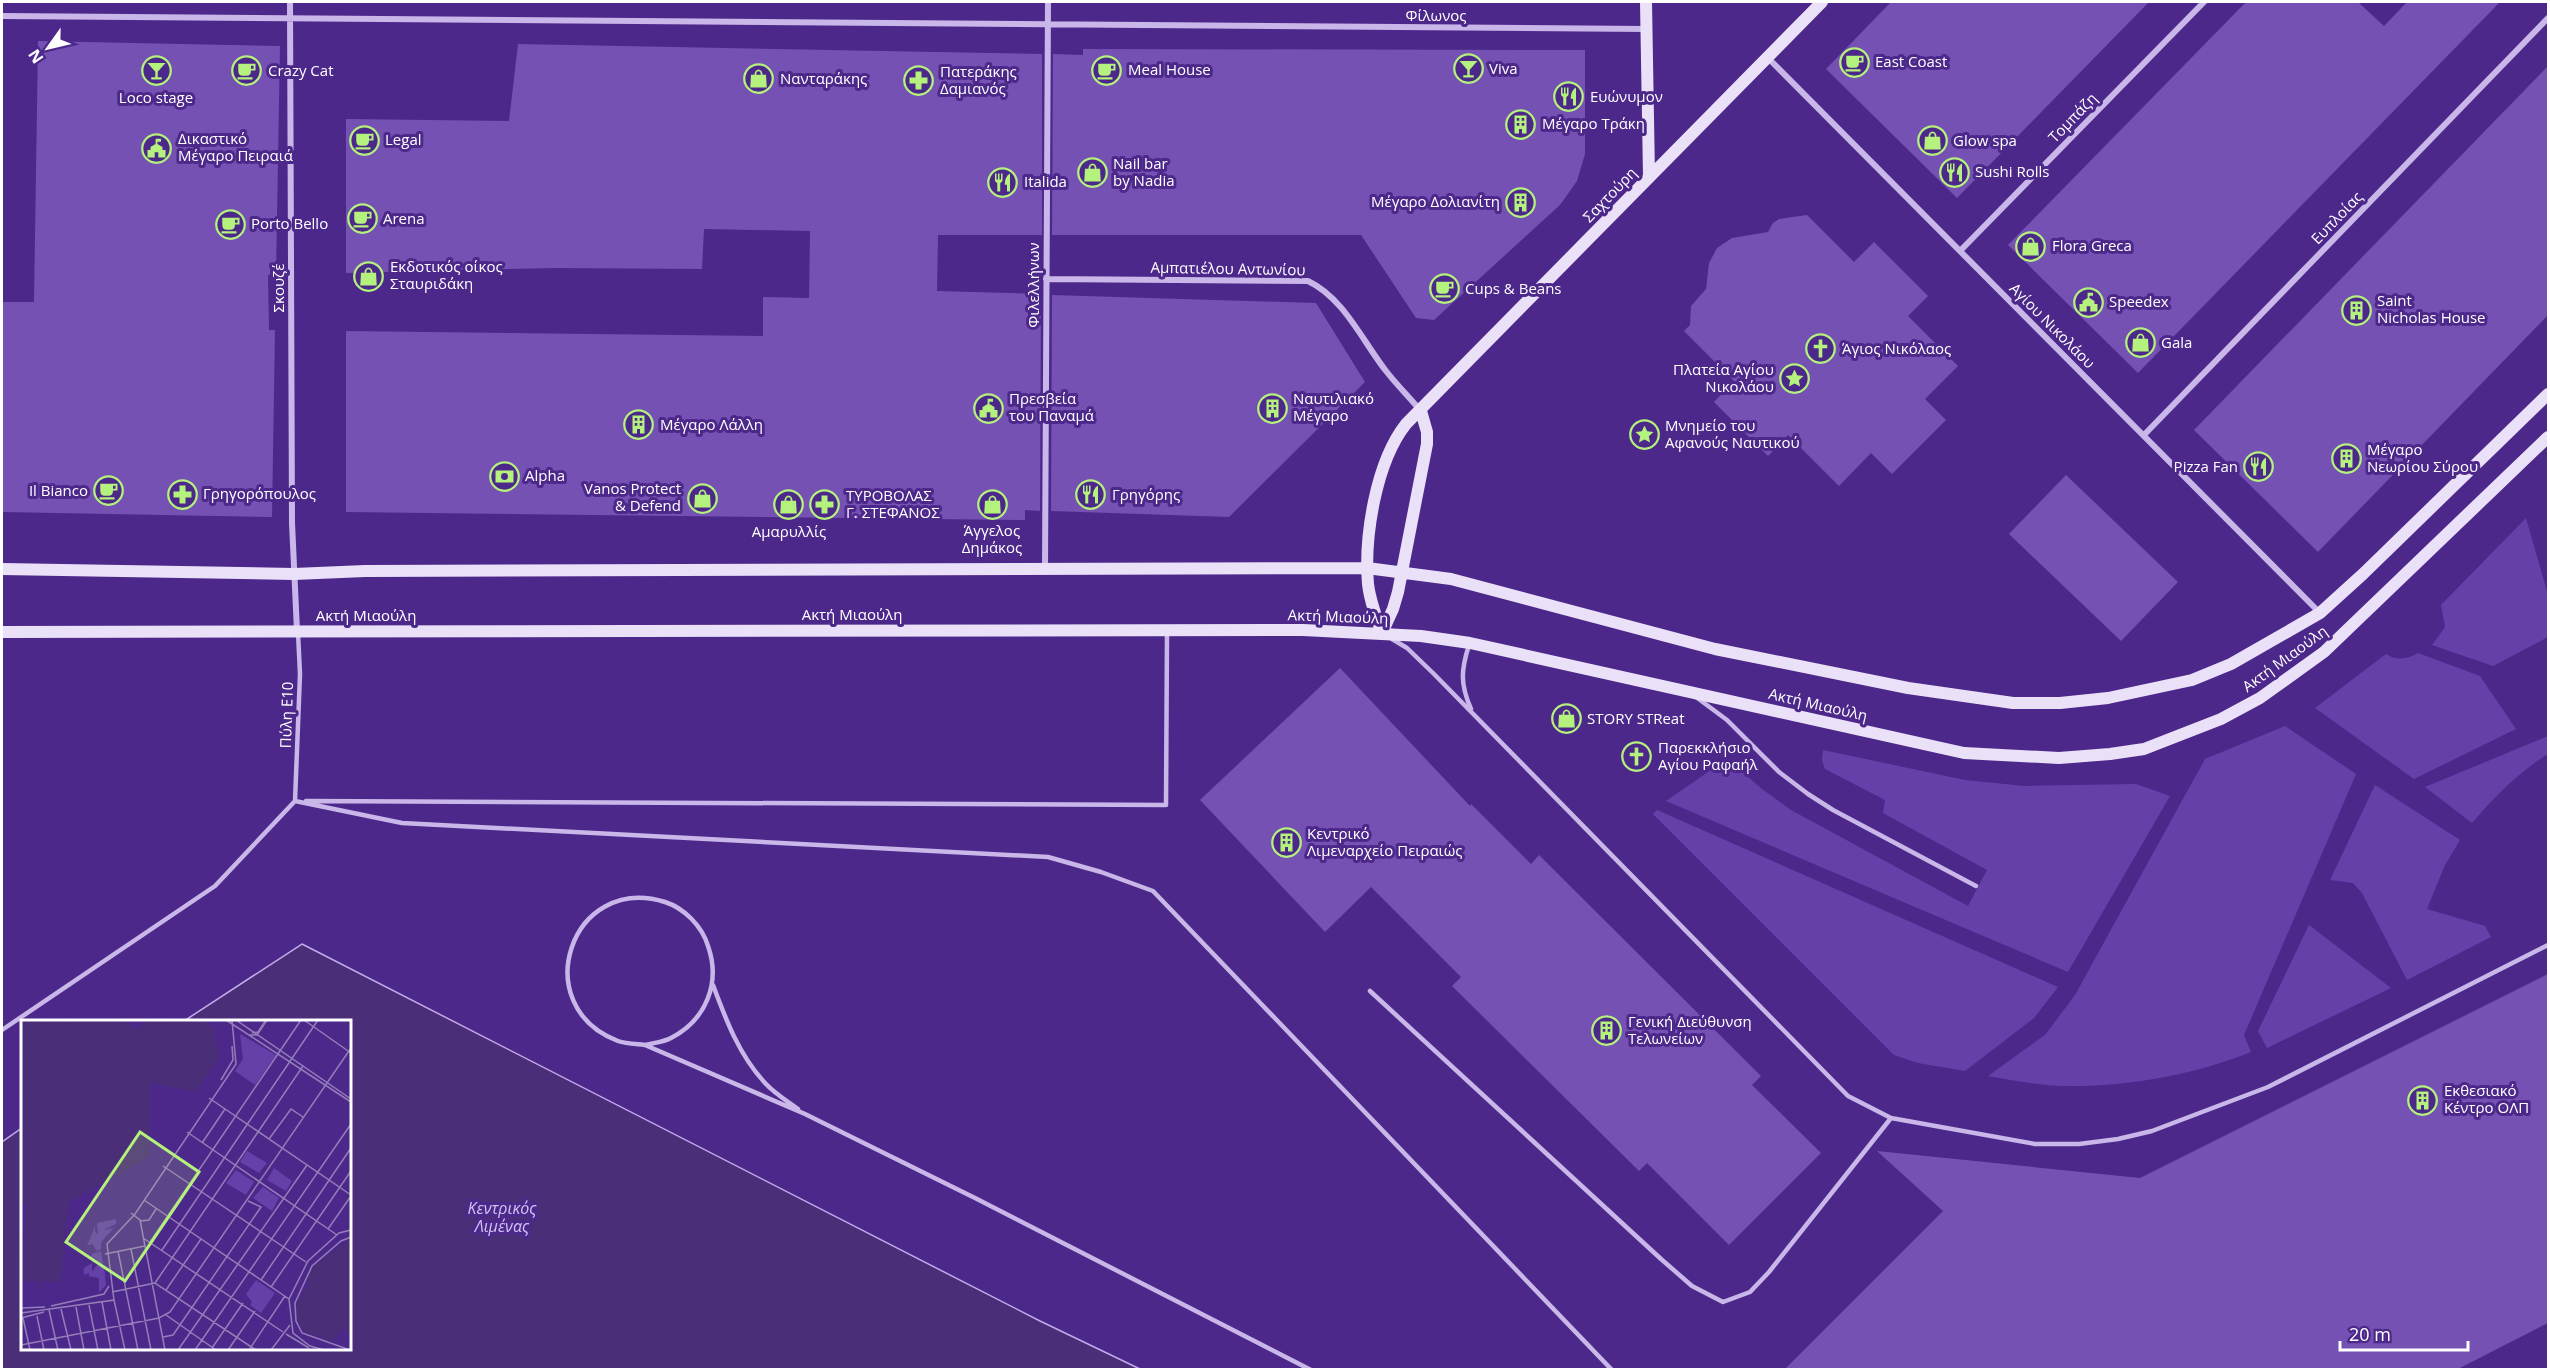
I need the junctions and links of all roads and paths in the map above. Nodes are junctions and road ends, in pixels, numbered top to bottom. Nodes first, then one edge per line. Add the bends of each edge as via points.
1 (290, 2) edge
2 (1048, 2) edge
3 (1646, 2) edge
4 (1822, 2) edge
5 (2204, 2) edge
6 (2, 16) edge
7 (290, 18) junction
8 (2548, 18) edge
9 (1047, 24) junction
10 (1647, 29) junction
11 (1767, 57) junction
12 (1649, 176) junction
13 (1960, 251) junction
14 (1046, 279) junction
15 (2548, 394) edge
16 (1420, 411) junction
17 (2144, 435) junction
18 (2548, 437) edge
19 (1367, 568) junction
20 (2, 569) edge
21 (1045, 569) junction
22 (1401, 572) junction
23 (294, 574) junction
24 (2320, 613) junction
25 (1167, 630) junction
26 (297, 631) junction
27 (2, 632) edge
28 (1382, 633) junction
29 (1470, 643) junction
30 (1687, 690) junction
31 (1473, 714) junction
32 (294, 801) junction
33 (1976, 886) dead end
34 (2548, 945) edge
35 (713, 985) junction
36 (1370, 991) dead end
37 (2, 1030) edge
38 (645, 1045) junction
39 (805, 1114) junction
40 (1891, 1118) junction
41 (1311, 1370) edge
42 (1612, 1370) edge

1 - 7 street, Σκουζέ
2 - 9 street, Φιλελλήνων
3 - 10 main road
4 - 11 main road, Σαχτούρη
5 - 13 street, Τομπάζη
6 - 7 street, Φίλωνος
7 - 9 street, Φίλωνος
7 - 23 street, Σκουζέ
8 - 17 street, Ευπλοίας
9 - 10 street, Φίλωνος
9 - 14 street, Φιλελλήνων
10 - 12 main road
11 - 12 main road, Σαχτούρη
11 - 13 street, Αγίου Νικολάου
12 - 16 main road, Σαχτούρη
13 - 17 street, Αγίου Νικολάου
14 - 16 street, Αμπατιέλου Αντωνίου via 1308,281 1334,299 1386,372
14 - 21 street, Φιλελλήνων
15 - 24 main road, Ακτή Μιαούλη
16 - 19 main road, Σαχτούρη via 1395,438 1382,471 1371,519
16 - 22 main road via 1427,444
17 - 24 street, Αγίου Νικολάου
18 - 30 main road, Ακτή Μιαούλη via 2324,652 2260,698 2221,719 2144,749 2084,758 1964,753
19 - 21 main road, Ακτή Μιαούλη
19 - 22 main road, Ακτή Μιαούλη
19 - 28 main road, Σαχτούρη via 1371,600
20 - 23 main road, Ακτή Μιαούλη
21 - 23 main road, Ακτή Μιαούλη
22 - 24 main road, Ακτή Μιαούλη via 1451,579 1715,649 1908,688 2013,703 2060,704 2108,698 2192,680 2231,664
22 - 28 main road via 1393,609
23 - 26 street, Σκουζέ
25 - 26 main road, Ακτή Μιαούλη
25 - 28 main road, Ακτή Μιαούλη
25 - 32 lane via 1166,805
26 - 27 main road, Ακτή Μιαούλη
26 - 32 lane, Πύλη Ε10 via 300,674
28 - 29 main road, Ακτή Μιαούλη
28 - 31 lane via 1407,648
29 - 30 main road, Ακτή Μιαούλη
29 - 31 lane via 1462,668 1464,694
30 - 33 lane via 1727,720 1779,772 1808,794
31 - 40 lane via 1848,1096
32 - 37 lane via 216,886
32 - 42 lane via 402,823 1048,857 1153,891
34 - 40 lane via 2268,1087 2152,1131 2079,1144 2034,1144
35 - 38 lane via 705,1008 690,1026 669,1040
35 - 38 lane via 714,961 706,939 692,919 673,905 650,898 626,898 585,921 573,942 567,966 569,991 579,1014 605,1035 620,1042
35 - 39 lane via 731,1032 749,1062 766,1084
36 - 40 lane via 1660,1259 1692,1286 1723,1302 1750,1292 1769,1272
38 - 39 lane
39 - 41 lane

